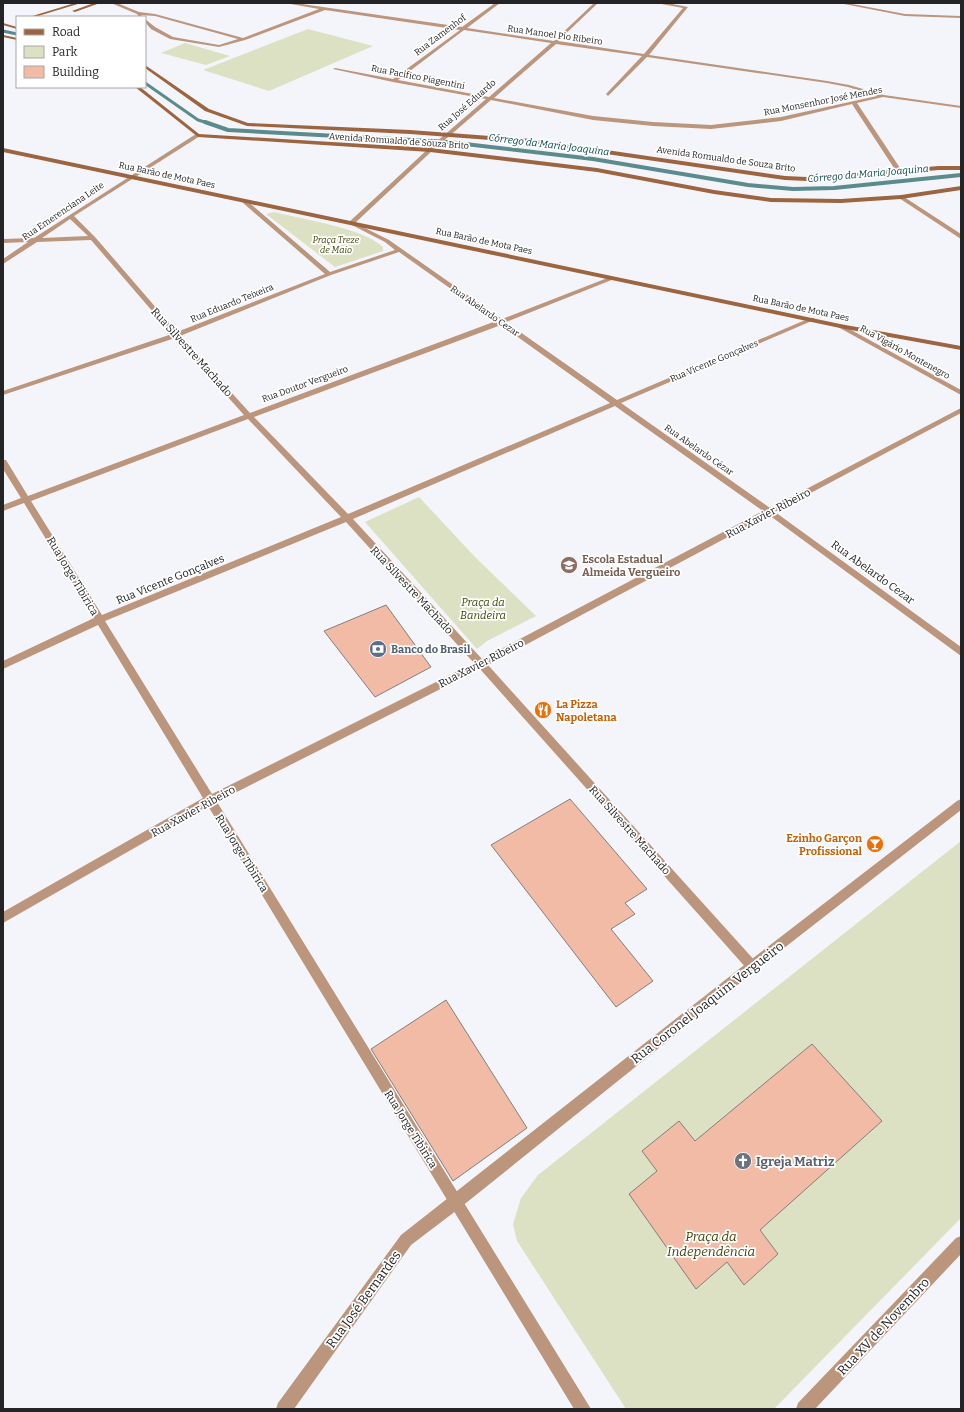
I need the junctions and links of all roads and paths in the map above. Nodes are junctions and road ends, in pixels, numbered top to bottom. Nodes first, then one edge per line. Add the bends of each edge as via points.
1 (80, 3) edge
2 (98, 3) edge
3 (112, 3) edge
4 (287, 3) edge
5 (498, 3) edge
6 (596, 3) edge
7 (658, 3) edge
8 (841, 3) edge
9 (323, 9) junction
10 (68, 12) dead end
11 (140, 15) edge
12 (34, 16) edge
13 (961, 17) edge
14 (16, 21) edge
15 (146, 21) edge
16 (4, 24) edge
17 (16, 28) edge
18 (462, 29) junction
19 (3, 36) edge
20 (16, 39) edge
21 (243, 39) junction
22 (554, 43) junction
23 (645, 56) junction
24 (146, 67) edge
25 (335, 69) dead end
26 (393, 81) junction
27 (138, 88) edge
28 (608, 95) dead end
29 (883, 96) junction
30 (488, 99) junction
31 (854, 103) junction
32 (961, 104) edge
33 (958, 107) edge
34 (593, 118) joint
35 (198, 135) junction
36 (447, 135) junction
37 (3, 150) edge
38 (430, 150) junction
39 (961, 168) edge
40 (899, 171) junction
41 (132, 176) junction
42 (961, 188) edge
43 (901, 197) junction
44 (244, 201) junction
45 (70, 216) junction
46 (352, 223) junction
47 (961, 236) edge
48 (93, 238) junction
49 (36, 240) junction
50 (3, 241) edge
51 (400, 250) junction
52 (3, 262) edge
53 (329, 274) junction
54 (612, 278) junction
55 (812, 319) junction
56 (501, 322) junction
57 (840, 326) junction
58 (176, 335) junction
59 (961, 348) edge
60 (3, 393) edge
61 (961, 393) edge
62 (616, 404) junction
63 (961, 410) edge
64 (249, 416) junction
65 (3, 462) edge
66 (26, 499) junction
67 (3, 508) edge
68 (770, 512) junction
69 (347, 518) junction
70 (100, 620) junction
71 (961, 652) edge
72 (481, 664) junction
73 (3, 665) edge
74 (210, 800) junction
75 (961, 804) edge
76 (3, 918) edge
77 (752, 966) junction
78 (456, 1202) junction
79 (961, 1243) edge
80 (284, 1409) edge
81 (583, 1409) edge
82 (804, 1409) edge

1 - 12 main road
2 - 10 main road
3 - 11 street
4 - 9 street, Rua Manoel Pio Ribeiro
5 - 18 street, Rua Zamenhof
6 - 22 street, Rua José Eduardo
7 - 23 street via 686,7
8 - 13 street via 905,15
9 - 18 street, Rua Manoel Pio Ribeiro
9 - 21 street
11 - 21 street via 162,17
14 - 16 main road
15 - 21 street via 153,28 172,38 219,46
16 - 17 main road
18 - 22 street, Rua Manoel Pio Ribeiro
18 - 26 street, Rua Zamenhof
19 - 20 main road
22 - 23 street, Rua Manoel Pio Ribeiro
22 - 30 street, Rua José Eduardo
23 - 28 street
23 - 29 street, Rua Manoel Pio Ribeiro via 827,82
24 - 36 main road, Avenida Romualdo de Souza Brito via 207,110 247,124
25 - 26 street, Rua Pacifico Piagentini
26 - 30 street, Rua Pacifico Piagentini
27 - 35 main road
29 - 31 street, Rua Monsenhor José Mendes
29 - 33 street, Rua Monsenhor José Mendes
30 - 34 street, Rua Pacifico Piagentini
30 - 36 street, Rua José Eduardo
31 - 34 street, Rua Monsenhor José Mendes via 782,118 711,127
31 - 40 street
32 - 33 street
35 - 38 main road, Avenida Romualdo de Souza Brito
35 - 41 street, Rua Emerenciana Leite
36 - 38 street, Rua José Eduardo
36 - 40 main road, Avenida Romualdo de Souza Brito via 538,142 785,178 807,179
37 - 41 main road, Rua Barão de Mota Paes
38 - 43 main road, Avenida Romualdo de Souza Brito via 597,170 771,200 841,201
38 - 46 street, Rua José Eduardo
39 - 40 main road, Avenida Romualdo de Souza Brito
41 - 44 main road, Rua Barão de Mota Paes
41 - 45 street, Rua Emerenciana Leite
42 - 43 main road, Avenida Romualdo de Souza Brito
43 - 47 street
44 - 46 main road, Rua Barão de Mota Paes
44 - 53 street
45 - 48 street, Rua Silvestre Machado
45 - 49 street, Rua Emerenciana Leite
46 - 51 street, Rua Abelardo Cezar via 387,240
46 - 54 main road, Rua Barão de Mota Paes
48 - 49 street
48 - 58 street, Rua Silvestre Machado
49 - 50 street
49 - 52 street, Rua Emerenciana Leite
51 - 53 street, Rua Eduardo Teixeira
51 - 56 street, Rua Abelardo Cezar
53 - 58 street, Rua Eduardo Teixeira
54 - 55 main road, Rua Barão de Mota Paes
54 - 56 street, Rua Doutor Vergueiro
55 - 57 main road, Rua Barão de Mota Paes
55 - 62 street, Rua Vicente Gonçalves
56 - 62 street, Rua Abelardo Cezar
56 - 64 street, Rua Doutor Vergueiro
57 - 59 main road, Rua Barão de Mota Paes
57 - 61 street, Rua Vigário Montenegro
58 - 60 street, Rua Eduardo Teixeira
58 - 64 street, Rua Silvestre Machado
62 - 68 street, Rua Abelardo Cézar
62 - 69 street
63 - 68 street, Rua Xavier Ribeiro
64 - 66 street, Rua Doutor Vergueiro
64 - 69 street, Rua Silvestre Machado
65 - 66 street, Rua Jorge Tibirica
66 - 67 street, Rua Doutor Vergueiro
66 - 70 street, Rua Jorge Tibirica
68 - 71 street, Rua Abelardo Cezar
68 - 72 street, Rua Xavier Ribeiro
69 - 70 street, Rua Vicente Gonçalves
69 - 72 street, Rua Silvestre Machado
70 - 73 street, Rua Vicente Gonçalves
70 - 74 street, Rua Jorge Tibirica
72 - 74 street, Rua Xavier Ribeiro
72 - 77 street, Rua Silvestre Machado
74 - 76 street, Rua Xavier Ribeiro
74 - 78 street, Rua Jorge Tibirica
75 - 77 street, Rua Coronel Joaquim Vergueiro
77 - 78 street, Rua Coronel Joaquim Vergueiro
78 - 80 street, Rua José Bernardes via 406,1240
78 - 81 street
79 - 82 street, Rua XV de Novembro

